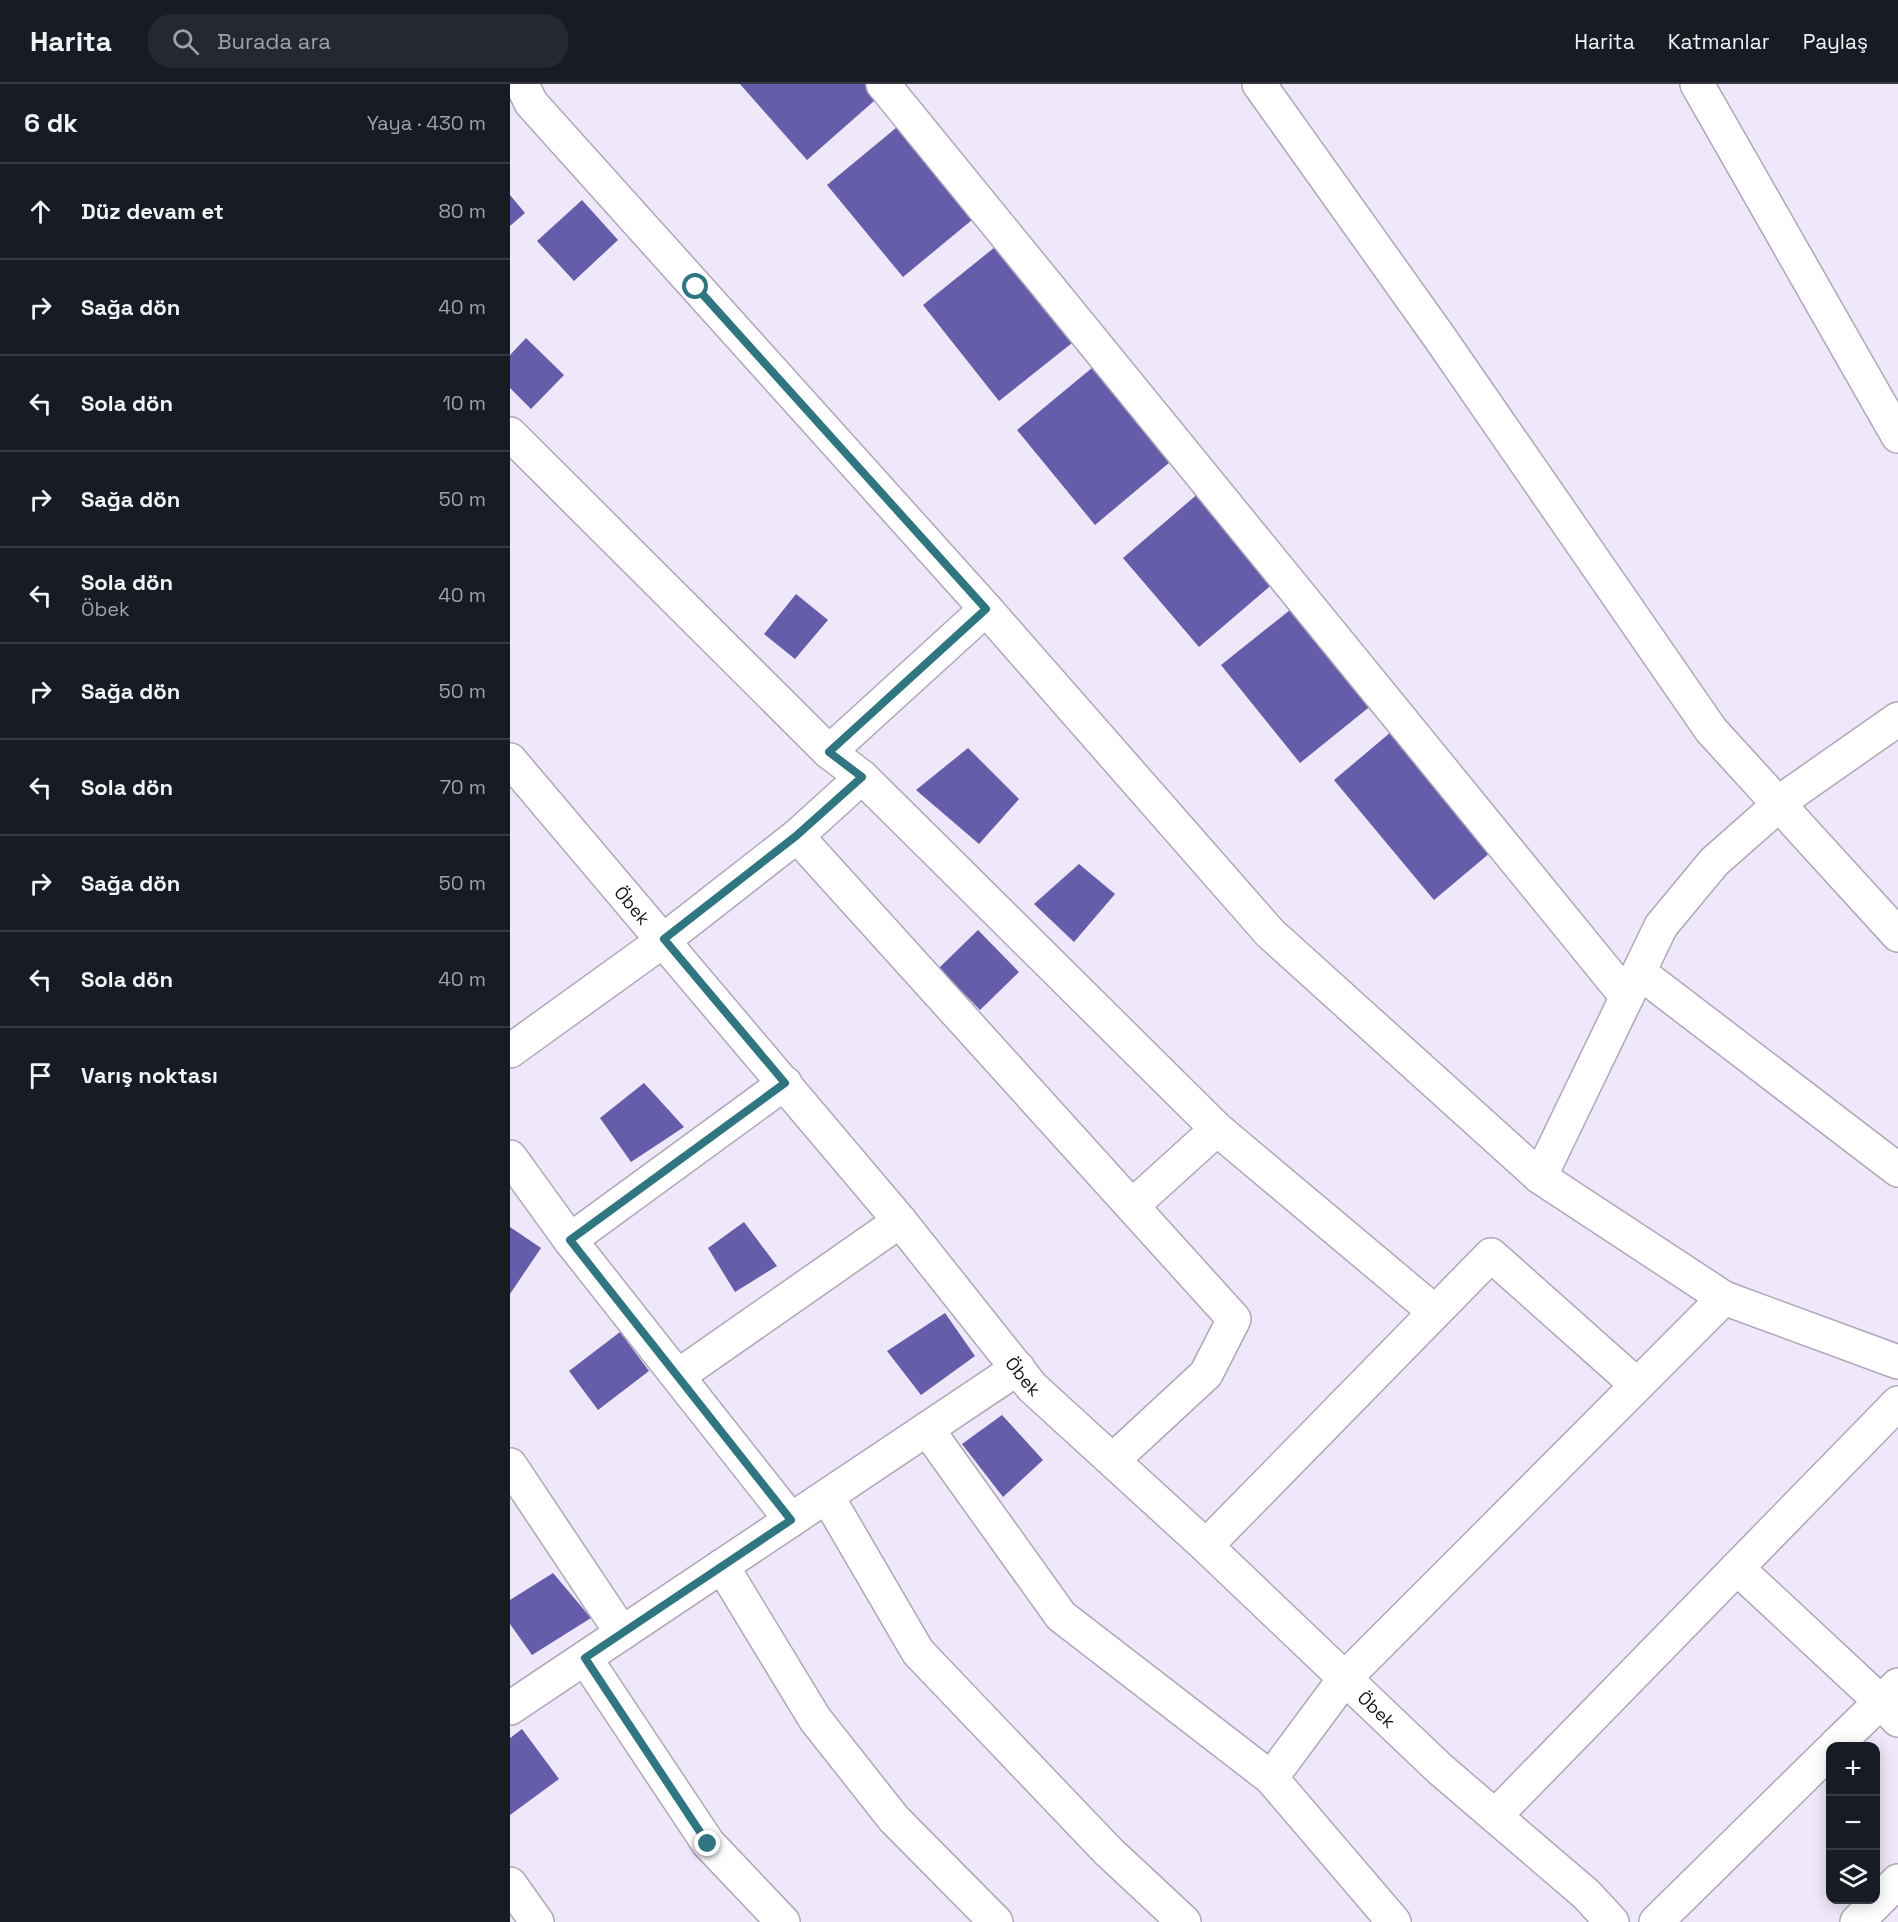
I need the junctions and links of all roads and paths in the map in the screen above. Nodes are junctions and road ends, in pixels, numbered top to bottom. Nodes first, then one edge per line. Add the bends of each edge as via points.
1 (522, 84) edge
2 (883, 84) edge
3 (1259, 84) edge
4 (1697, 84) edge
5 (510, 434) edge
6 (1898, 436) edge
7 (986, 609) junction
8 (1898, 719) edge
9 (829, 752) junction
10 (510, 760) edge
11 (862, 777) junction
12 (1779, 805) junction
13 (796, 836) junction
14 (1898, 935) edge
15 (664, 939) junction
16 (1633, 985) junction
17 (510, 1051) edge
18 (785, 1083) junction
19 (1217, 1129) junction
20 (510, 1157) edge
21 (1898, 1170) edge
22 (1540, 1177) junction
23 (1132, 1206) junction
24 (900, 1221) junction
25 (570, 1240) junction
26 (1724, 1298) junction
27 (1435, 1312) junction
28 (1898, 1362) edge
29 (1018, 1368) junction
30 (678, 1376) junction
31 (1637, 1385) junction
32 (1898, 1403) edge
33 (927, 1429) junction
34 (1113, 1460) junction
35 (510, 1465) edge
36 (827, 1496) junction
37 (791, 1520) junction
38 (1206, 1546) junction
39 (722, 1566) junction
40 (1737, 1568) junction
41 (622, 1633) junction
42 (585, 1658) junction
43 (1345, 1678) junction
44 (1892, 1702) edge
45 (510, 1708) edge
46 (1840, 1742) edge
47 (1826, 1755) edge
48 (1271, 1778) junction
49 (1495, 1816) junction
50 (1898, 1881) edge
51 (510, 1884) edge
52 (537, 1922) edge
53 (783, 1922) edge
54 (996, 1922) edge
55 (1184, 1922) edge
56 (1394, 1922) edge
57 (1612, 1922) edge
58 (1656, 1922) edge
59 (1857, 1922) edge

1 - 7 street via 531,103
2 - 16 street
3 - 12 street via 1711,730
4 - 6 street
5 - 9 street
7 - 9 street
7 - 22 street via 1270,933
8 - 12 street
9 - 11 street
10 - 15 street, Öbek
11 - 13 street
11 - 19 street
12 - 14 street
12 - 16 street via 1714,862 1661,926
13 - 15 street
13 - 23 street
15 - 17 street
15 - 18 street, Öbek
16 - 21 street
16 - 22 street
18 - 24 street, Öbek
18 - 25 street
19 - 23 street
19 - 27 street
20 - 25 street
22 - 26 street
23 - 34 street via 1234,1319 1206,1374
24 - 29 street, Öbek
24 - 30 street
25 - 30 street
26 - 28 street
26 - 31 street
27 - 31 street via 1491,1255
27 - 38 street
29 - 33 street
29 - 34 street, Öbek via 1032,1387
30 - 37 street
31 - 43 street
32 - 40 street
33 - 36 street
33 - 48 street via 1061,1616
34 - 38 street, Öbek
35 - 41 street
36 - 37 street
36 - 55 street via 918,1652 1108,1851
37 - 39 street
38 - 43 street, Öbek
39 - 41 street
39 - 54 street via 815,1719 894,1819
40 - 44 street
40 - 49 street
41 - 42 street
42 - 45 street
42 - 53 street via 708,1844
43 - 48 street
43 - 49 street, Öbek
44 - 46 street
47 - 58 street
48 - 56 street
49 - 57 street, Öbek via 1586,1894
50 - 59 street
51 - 52 street

